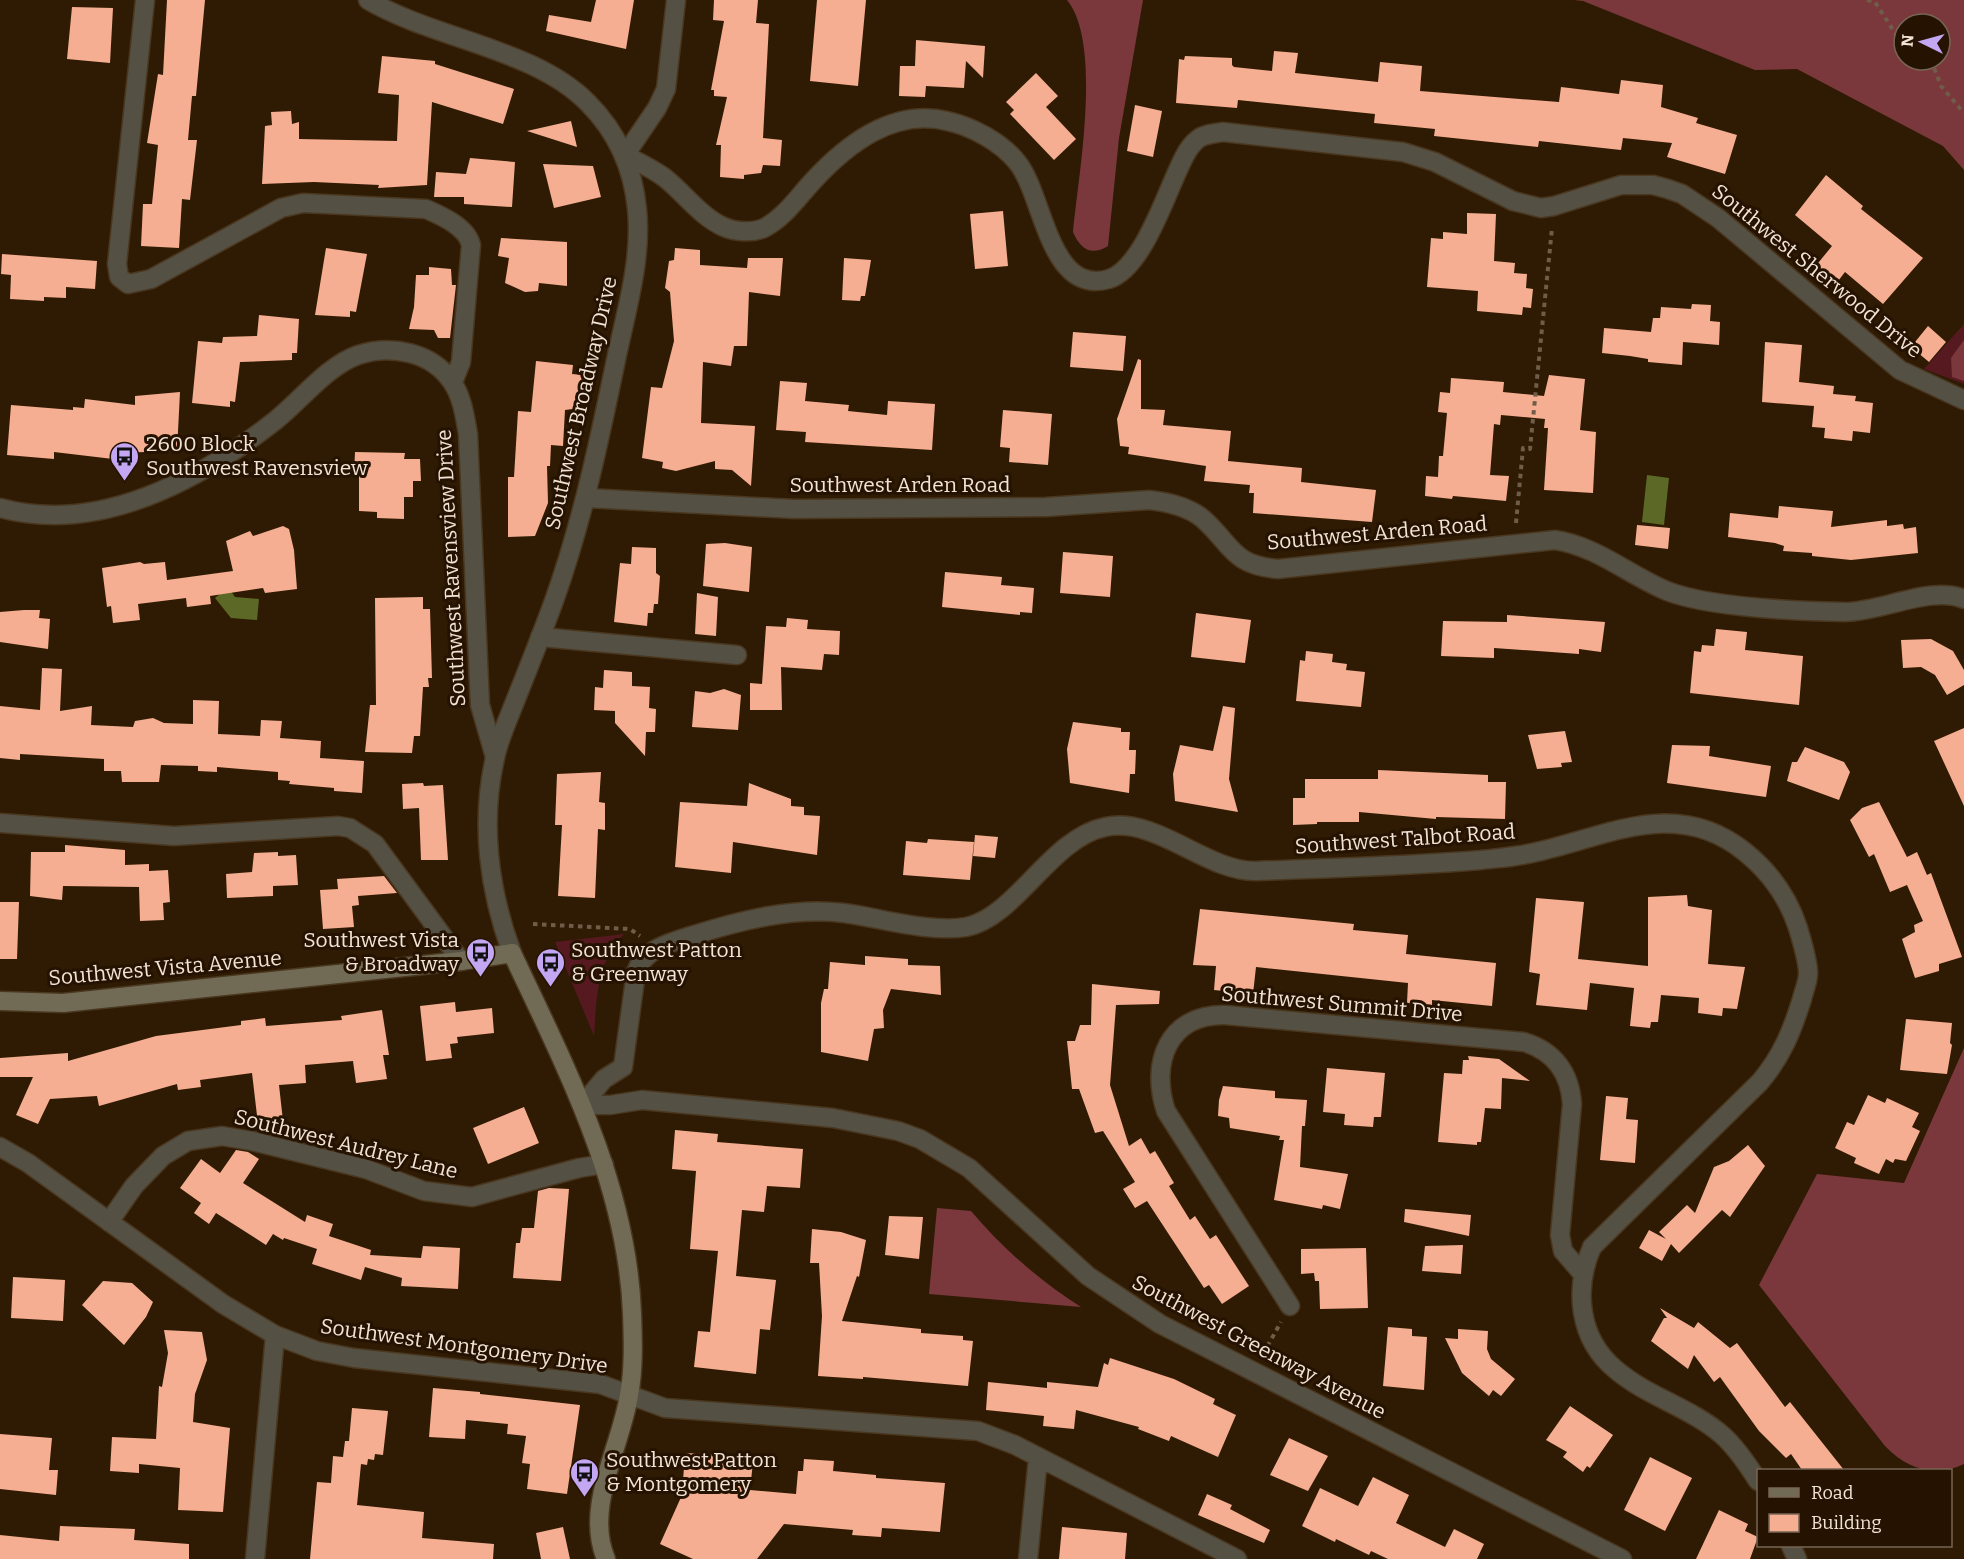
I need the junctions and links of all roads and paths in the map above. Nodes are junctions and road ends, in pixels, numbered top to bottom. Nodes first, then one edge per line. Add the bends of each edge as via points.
1 (145, 0) edge
2 (368, 0) edge
3 (676, 0) edge
4 (1867, 0) edge
5 (1892, 28) edge
6 (1936, 72) edge
7 (1964, 113) edge
8 (626, 155) junction
9 (1550, 248) dead end
10 (453, 382) junction
11 (1964, 400) edge
12 (586, 498) junction
13 (0, 508) edge
14 (1518, 542) junction
15 (1964, 599) edge
16 (540, 637) junction
17 (737, 655) dead end
18 (495, 758) junction
19 (0, 823) edge
20 (532, 924) dead end
21 (656, 948) junction
22 (512, 953) junction
23 (461, 961) junction
24 (0, 1001) edge
25 (582, 1105) junction
26 (0, 1147) edge
27 (604, 1164) junction
28 (109, 1222) junction
29 (1582, 1273) junction
30 (1290, 1306) joint
31 (274, 1335) junction
32 (1241, 1365) junction
33 (629, 1395) junction
34 (1038, 1458) junction
35 (1757, 1480) edge
36 (255, 1559) edge
37 (606, 1559) edge
38 (1028, 1559) edge
39 (1237, 1559) edge
40 (1622, 1559) edge

1 - 10 street via 117,264 123,282 134,285 151,279 281,208 303,203 426,209 444,217 469,238 471,245 460,362
2 - 8 street, Southwest Broadway Drive via 554,78 598,113
3 - 8 street via 666,89
4 - 5 path via 1875,2
6 - 7 path via 1941,86
8 - 11 street, Southwest Sherwood Drive via 664,177 723,226 752,231 763,228 789,209 835,159 865,135 907,120 946,120 982,136 1016,161 1033,189 1058,258 1076,274 1100,280 1130,267 1188,151 1200,138 1222,132 1403,152 1435,162 1513,201 1541,208 1621,185 1653,185 1682,194 1718,218 1900,370
8 - 12 street, Southwest Broadway Drive via 637,211 636,256
9 - 14 path via 1530,449 1523,448 1516,521
10 - 13 street, Southwest Ravensview Drive via 427,359 409,352 392,350 357,356 239,447 200,472 132,502 87,513 33,513
10 - 18 street, Southwest Ravensview Drive via 468,434 480,705
12 - 14 street, Southwest Arden Road via 794,509 1046,507 1149,500 1193,512 1231,552 1256,566 1278,569
12 - 16 street, Southwest Broadway Drive
14 - 15 street, Southwest Arden Road via 1566,542 1668,591 1705,602 1845,612 1944,594
16 - 17 street
16 - 18 street, Southwest Broadway Drive
18 - 22 street, Southwest Broadway Drive via 488,857 495,904
19 - 23 street via 174,836 350,828 375,844
20 - 21 path via 630,929
21 - 25 street via 636,972 624,1067 604,1079
21 - 29 street, Southwest Talbot Road via 755,916 838,912 937,928 984,923 1079,837 1104,827 1127,825 1250,871 1481,860 1530,854 1647,823 1674,822 1707,830 1726,837 1772,876 1791,908 1809,974 1791,1037 1778,1060 1592,1247
22 - 23 main road, Southwest Vista Avenue
22 - 25 main road
23 - 24 main road, Southwest Vista Avenue via 63,1003
25 - 27 main road
25 - 32 street, Southwest Greenway Avenue via 642,1100 833,1118 920,1139 969,1168 1111,1294
26 - 28 street, Southwest Montgomery Drive
27 - 28 street, Southwest Audrey Lane via 472,1197 424,1191 366,1169 222,1136 188,1141 163,1156 134,1186
27 - 33 main road via 628,1260 632,1359
28 - 31 street, Southwest Montgomery Drive via 223,1304
29 - 30 street, Southwest Summit Drive via 1563,1251 1560,1235 1571,1088 1557,1061 1547,1052 1524,1042 1225,1015 1200,1018 1179,1029 1168,1045 1162,1059 1160,1093 1166,1111
29 - 35 street, Southwest Talbot Road via 1582,1316 1608,1362 1722,1435
30 - 32 path via 1263,1354 1251,1347
31 - 33 street, Southwest Montgomery Drive via 317,1351 354,1358 600,1384
31 - 36 street
32 - 40 street, Southwest Greenway Avenue
33 - 34 street, Southwest Montgomery Drive via 665,1408 978,1431
33 - 37 main road via 600,1514 601,1547
34 - 38 street
34 - 39 street, Southwest Montgomery Drive

